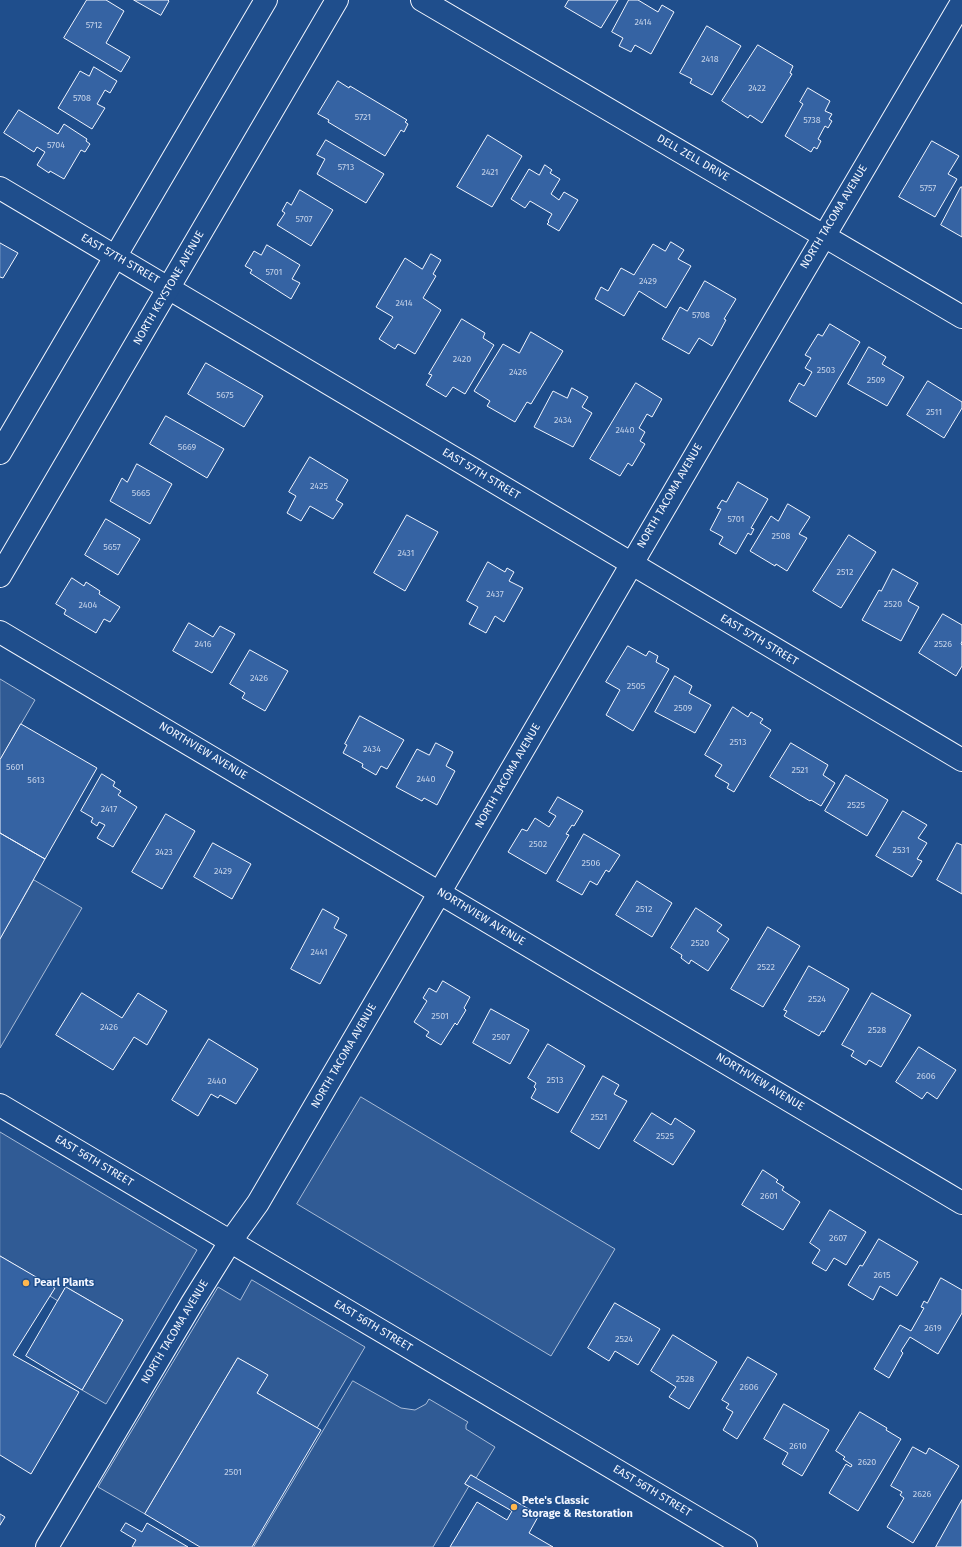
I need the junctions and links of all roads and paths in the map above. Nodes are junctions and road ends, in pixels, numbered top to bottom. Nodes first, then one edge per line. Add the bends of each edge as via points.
1 (266, 0) edge
2 (337, 0) edge
3 (422, 0) edge
4 (962, 2) edge
5 (0, 188) edge
6 (823, 235) junction
7 (116, 256) junction
8 (169, 288) junction
9 (962, 317) edge
10 (0, 453) edge
11 (630, 564) junction
12 (0, 576) edge
13 (0, 632) edge
14 (962, 760) edge
15 (441, 892) junction
16 (0, 1105) edge
17 (962, 1203) edge
18 (230, 1242) junction
19 (47, 1547) edge
20 (746, 1547) edge

1 - 7 street
2 - 8 street, NORTH KEYSTONE AVENUE
3 - 6 street, DELL ZELL DRIVE
4 - 6 street, NORTH TACOMA AVENUE
5 - 7 street, EAST 57TH STREET
6 - 9 street, DELL ZELL DRIVE
6 - 11 street, NORTH TACOMA AVENUE
7 - 8 street, EAST 57TH STREET
7 - 10 street
8 - 11 street, EAST 57TH STREET
8 - 12 street, NORTH KEYSTONE AVENUE
11 - 14 street, EAST 57TH STREET
11 - 15 street, NORTH TACOMA AVENUE
13 - 15 street, NORTHVIEW AVENUE
15 - 17 street, NORTHVIEW AVENUE
15 - 18 street, NORTH TACOMA AVENUE via 258,1203
16 - 18 street, EAST 56TH STREET
18 - 19 street, NORTH TACOMA AVENUE
18 - 20 street, EAST 56TH STREET

